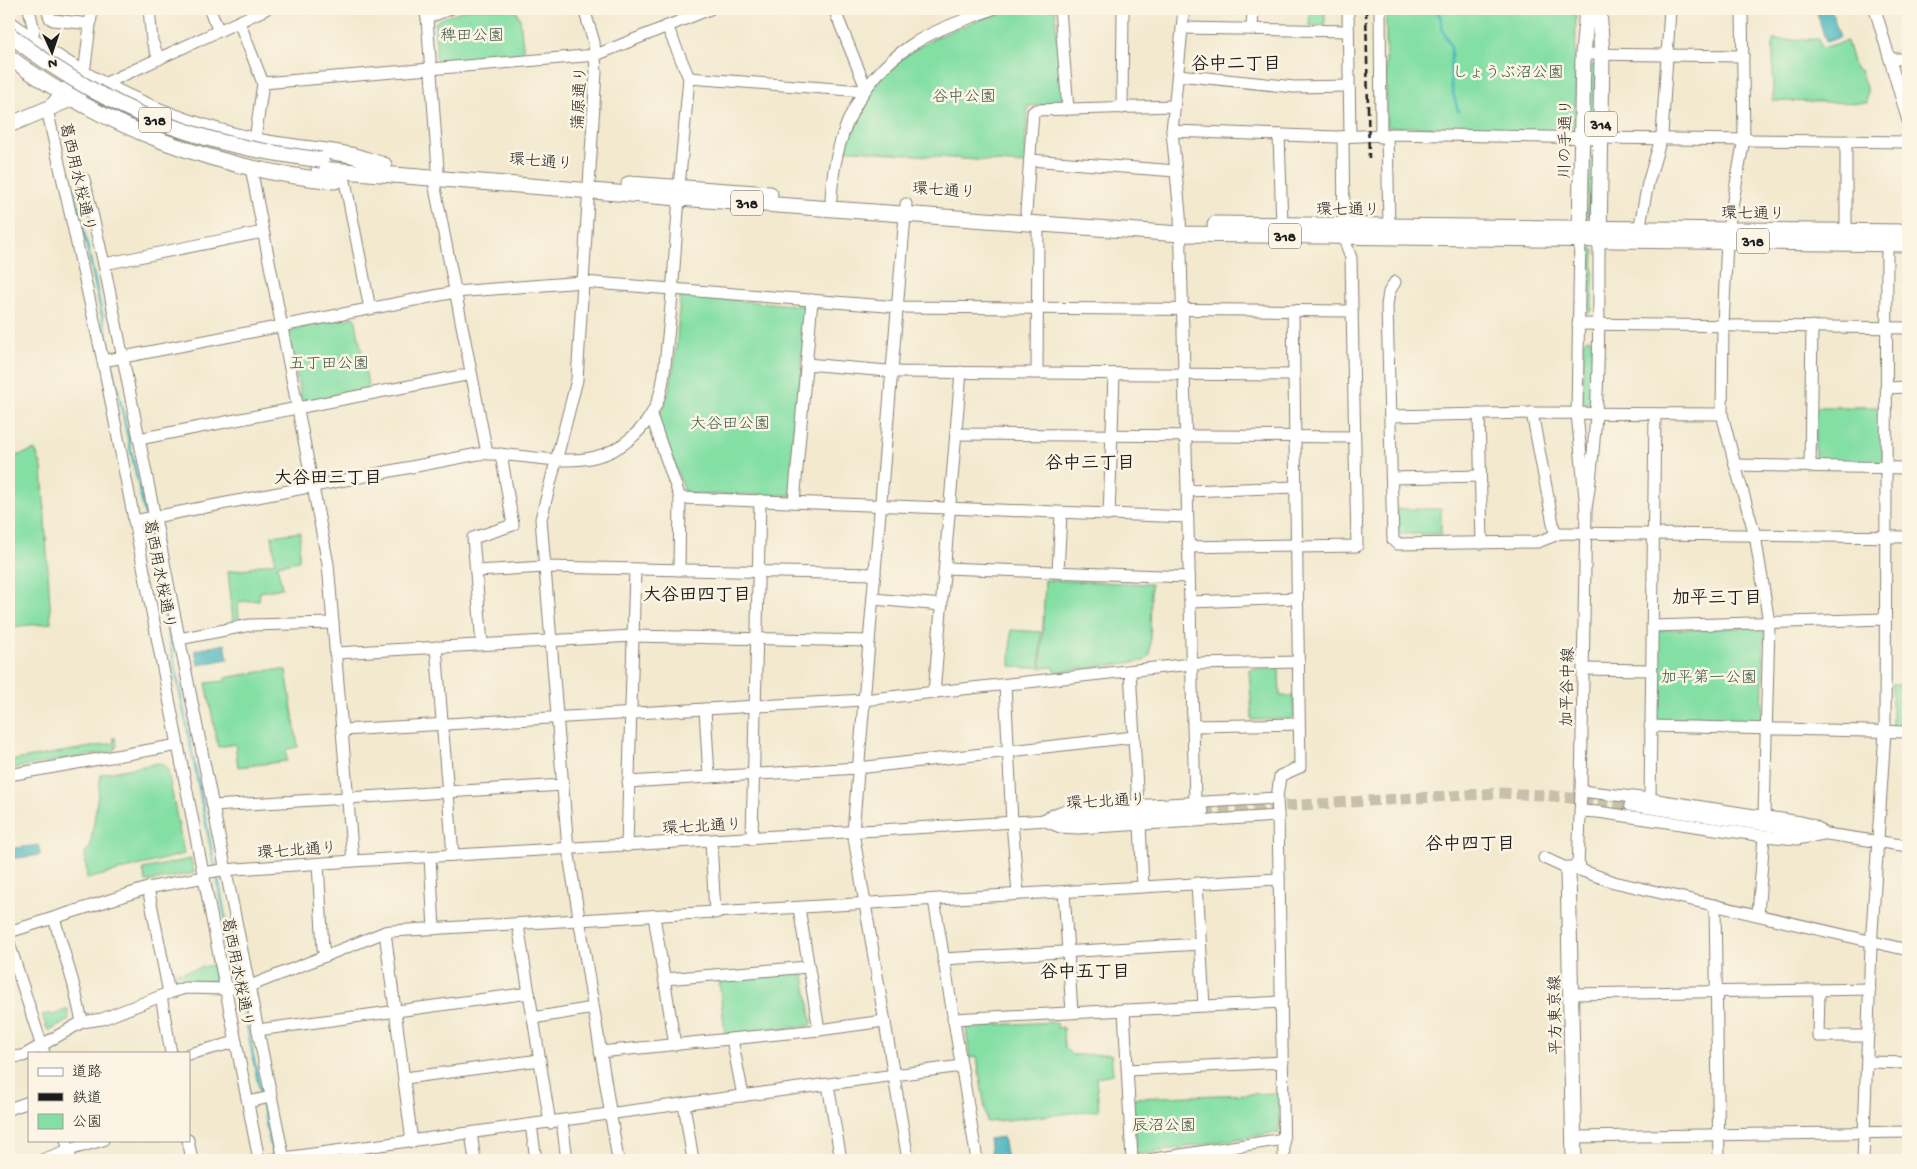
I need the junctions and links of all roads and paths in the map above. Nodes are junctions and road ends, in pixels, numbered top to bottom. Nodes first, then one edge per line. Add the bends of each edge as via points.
1 (29, 9) edge
2 (47, 9) edge
3 (92, 9) edge
4 (149, 9) edge
5 (209, 9) edge
6 (266, 9) edge
7 (450, 9) edge
8 (584, 9) edge
9 (710, 9) edge
10 (834, 9) edge
11 (993, 9) edge
12 (1060, 9) edge
13 (1123, 9) edge
14 (1184, 9) edge
15 (1253, 9) edge
16 (1348, 9) edge
17 (1353, 9) edge
18 (1380, 9) edge
19 (1588, 9) edge
20 (1599, 9) edge
21 (1670, 9) edge
22 (1742, 9) edge
23 (1875, 9) edge
24 (426, 13) edge
25 (239, 22) junction
26 (9, 23) edge
27 (90, 24) junction
28 (667, 26) junction
29 (1182, 28) junction
30 (1252, 28) junction
31 (219, 31) junction
32 (1348, 31) junction
33 (9, 34) edge
34 (31, 40) junction
35 (9, 45) edge
36 (1583, 54) junction
37 (596, 55) junction
38 (1602, 55) junction
39 (1667, 55) junction
40 (1743, 56) junction
41 (9, 57) edge
42 (159, 59) junction
43 (1890, 59) junction
44 (1908, 59) edge
45 (430, 70) junction
46 (80, 73) junction
47 (1178, 75) junction
48 (36, 76) junction
49 (688, 78) junction
50 (263, 83) junction
51 (102, 85) junction
52 (1349, 86) junction
53 (864, 89) junction
54 (67, 96) junction
55 (1174, 106) junction
56 (1122, 108) junction
57 (47, 109) junction
58 (1068, 109) junction
59 (1908, 121) edge
60 (9, 125) edge
61 (1172, 131) junction
62 (1279, 135) junction
63 (1350, 135) junction
64 (1384, 136) junction
65 (1582, 138) junction
66 (1600, 138) junction
67 (1662, 138) junction
68 (1744, 139) junction
69 (255, 140) junction
70 (1846, 141) junction
71 (1908, 142) edge
72 (1030, 160) junction
73 (320, 165) junction
74 (251, 168) junction
75 (384, 170) junction
76 (1176, 171) junction
77 (437, 174) junction
78 (84, 179) dead end
79 (345, 182) junction
80 (589, 186) junction
81 (679, 192) junction
82 (831, 199) junction
83 (906, 209) junction
84 (1026, 212) junction
85 (1038, 224) junction
86 (1282, 225) junction
87 (1389, 225) junction
88 (1180, 229) junction
89 (1639, 230) junction
90 (1345, 231) junction
91 (1846, 231) junction
92 (263, 232) junction
93 (1908, 232) edge
94 (1580, 234) junction
95 (1599, 235) junction
96 (1728, 235) junction
97 (1887, 243) junction
98 (1908, 244) edge
99 (104, 264) junction
100 (584, 282) junction
101 (1395, 282) dead end
102 (673, 290) junction
103 (455, 292) junction
104 (812, 300) junction
105 (898, 307) junction
106 (1037, 308) junction
107 (370, 309) junction
108 (1182, 309) junction
109 (1292, 310) junction
110 (1352, 310) junction
111 (1578, 324) junction
112 (1598, 324) junction
113 (1723, 325) junction
114 (1812, 326) junction
115 (282, 327) junction
116 (1887, 327) junction
117 (1908, 328) edge
118 (114, 359) junction
119 (806, 364) junction
120 (892, 371) junction
121 (961, 372) junction
122 (1037, 373) junction
123 (471, 374) junction
124 (1114, 374) junction
125 (1184, 374) junction
126 (1293, 375) junction
127 (1908, 387) edge
128 (1886, 388) junction
129 (297, 408) junction
130 (1532, 413) junction
131 (1577, 413) junction
132 (1597, 413) junction
133 (1479, 414) junction
134 (1655, 414) junction
135 (1722, 414) junction
136 (651, 415) junction
137 (1390, 416) junction
138 (956, 434) junction
139 (1112, 435) junction
140 (1185, 436) junction
141 (1295, 437) junction
142 (1354, 438) junction
143 (139, 439) junction
144 (487, 453) junction
145 (500, 454) junction
146 (557, 459) junction
147 (1735, 465) junction
148 (1810, 467) junction
149 (1886, 468) junction
150 (1908, 468) edge
151 (1480, 476) junction
152 (1392, 478) junction
153 (313, 486) junction
154 (1295, 487) junction
155 (1187, 491) junction
156 (680, 498) junction
157 (760, 500) junction
158 (794, 502) junction
159 (881, 506) junction
160 (950, 509) junction
161 (1586, 509) junction
162 (1061, 513) junction
163 (1109, 515) junction
164 (155, 517) junction
165 (1188, 518) junction
166 (137, 521) junction
167 (1585, 533) junction
168 (1555, 534) junction
169 (1653, 534) junction
170 (1755, 535) junction
171 (1886, 537) junction
172 (1908, 537) edge
173 (1482, 543) junction
174 (1296, 546) junction
175 (1188, 547) junction
176 (545, 567) junction
177 (945, 568) junction
178 (635, 569) junction
179 (476, 570) junction
180 (679, 570) junction
181 (758, 572) junction
182 (1058, 572) junction
183 (875, 574) junction
184 (1189, 577) junction
185 (1297, 598) junction
186 (873, 599) junction
187 (1190, 602) junction
188 (942, 605) junction
189 (1885, 618) junction
190 (333, 623) junction
191 (1769, 623) junction
192 (1652, 626) junction
193 (633, 636) junction
194 (179, 639) junction
195 (757, 639) junction
196 (551, 640) junction
197 (869, 641) junction
198 (482, 644) junction
199 (436, 647) junction
200 (336, 653) junction
201 (1299, 662) junction
202 (1191, 664) junction
203 (1583, 669) junction
204 (1651, 670) junction
205 (1130, 671) junction
206 (1006, 685) junction
207 (934, 693) junction
208 (863, 700) junction
209 (756, 706) junction
210 (705, 709) junction
211 (630, 713) junction
212 (557, 718) junction
213 (442, 724) junction
214 (1299, 724) junction
215 (1193, 726) junction
216 (1650, 726) junction
217 (1766, 727) junction
218 (342, 730) junction
219 (1885, 731) junction
220 (1908, 732) edge
221 (1134, 737) junction
222 (178, 746) junction
223 (1010, 752) junction
224 (858, 768) junction
225 (754, 774) junction
226 (9, 775) edge
227 (709, 777) junction
228 (628, 782) junction
229 (563, 785) junction
230 (1581, 791) junction
231 (448, 792) junction
232 (348, 798) junction
233 (1277, 798) junction
234 (1650, 799) junction
235 (1195, 802) junction
236 (1138, 805) junction
237 (1630, 805) tunnel mouth
238 (213, 806) junction
239 (1203, 811) tunnel mouth
240 (1580, 811) junction
241 (1278, 816) junction
242 (1764, 816) junction
243 (1043, 820) junction
244 (1012, 822) junction
245 (1140, 824) junction
246 (853, 832) junction
247 (1823, 834) junction
248 (1764, 836) junction
249 (752, 838) junction
250 (711, 841) junction
251 (1878, 842) junction
252 (627, 846) junction
253 (1908, 846) edge
254 (568, 849) junction
255 (453, 856) junction
256 (430, 857) junction
257 (1544, 858) dead end
258 (353, 861) junction
259 (318, 864) junction
260 (1573, 868) junction
261 (224, 870) junction
262 (205, 874) junction
263 (1279, 879) junction
264 (1196, 883) junction
265 (1143, 887) junction
266 (148, 888) junction
267 (1064, 892) junction
268 (1018, 894) junction
269 (934, 900) junction
270 (864, 904) junction
271 (1715, 905) junction
272 (799, 908) junction
273 (715, 913) junction
274 (1758, 915) junction
275 (654, 916) junction
276 (54, 918) junction
277 (580, 921) junction
278 (518, 925) junction
279 (434, 929) junction
280 (9, 932) edge
281 (385, 932) junction
282 (1872, 941) junction
283 (9, 943) edge
284 (1200, 944) junction
285 (1908, 950) edge
286 (1069, 951) junction
287 (326, 956) junction
288 (943, 959) junction
289 (808, 967) junction
290 (665, 979) junction
291 (238, 987) junction
292 (1870, 989) junction
293 (1820, 990) junction
294 (1716, 992) junction
295 (529, 993) junction
296 (1571, 994) junction
297 (165, 995) junction
298 (1281, 1002) junction
299 (1204, 1006) junction
300 (593, 1008) junction
301 (1124, 1010) junction
302 (396, 1011) junction
303 (1072, 1012) junction
304 (533, 1018) junction
305 (953, 1019) junction
306 (884, 1021) junction
307 (82, 1022) junction
308 (258, 1030) junction
309 (819, 1030) junction
310 (1868, 1036) junction
311 (732, 1039) junction
312 (236, 1042) junction
313 (675, 1045) junction
314 (43, 1048) edge
315 (171, 1052) edge
316 (600, 1052) junction
317 (28, 1054) edge
318 (190, 1054) edge
319 (9, 1057) edge
320 (540, 1060) junction
321 (1283, 1062) junction
322 (1867, 1062) junction
323 (1908, 1063) edge
324 (961, 1066) junction
325 (1128, 1070) junction
326 (893, 1076) junction
327 (405, 1078) junction
328 (828, 1085) junction
329 (743, 1096) junction
330 (269, 1097) junction
331 (251, 1101) junction
332 (28, 1102) edge
333 (684, 1104) junction
334 (9, 1109) edge
335 (611, 1114) junction
336 (562, 1121) junction
337 (550, 1123) junction
338 (531, 1125) junction
339 (1908, 1132) edge
340 (471, 1133) junction
341 (1865, 1133) junction
342 (1719, 1136) junction
343 (1574, 1137) junction
344 (1284, 1139) junction
345 (97, 1142) edge
346 (188, 1142) edge
347 (412, 1142) junction
348 (69, 1150) edge
349 (279, 1159) edge
350 (42, 1160) edge
351 (192, 1160) edge
352 (259, 1160) edge
353 (475, 1160) edge
354 (536, 1160) edge
355 (567, 1160) edge
356 (618, 1160) edge
357 (693, 1160) edge
358 (841, 1160) edge
359 (908, 1160) edge
360 (977, 1160) edge
361 (1132, 1160) edge
362 (1148, 1160) edge
363 (1284, 1160) edge
364 (1574, 1160) edge
365 (1719, 1160) edge
366 (1863, 1160) edge

1 - 34 street via 34,30
2 - 27 street via 53,20
3 - 27 street
4 - 42 street via 152,41
5 - 31 street
6 - 25 street
7 - 24 street
8 - 37 street, 蒲原通り
9 - 28 street
10 - 53 street
11 - 53 street via 910,46 887,64
12 - 58 street
13 - 56 street
14 - 29 street
15 - 30 street
16 - 32 street
17 - 63 street via 1355,128
18 - 64 street
19 - 36 main road, 川の手通り / 314
20 - 38 main road, 314
21 - 39 street
22 - 40 street
23 - 43 street
24 - 45 street
25 - 31 street
25 - 50 street
26 - 34 main road, 318
27 - 46 street via 85,66
28 - 37 street
28 - 49 street
29 - 30 street
29 - 47 street
30 - 32 street
31 - 42 street
32 - 52 street
33 - 73 main road, 環七通り / 318, bridge via 76,80 151,118 191,133
34 - 46 main road, 318
35 - 73 main road, 環七通り / 318 via 43,70 94,100 187,142 244,157
36 - 38 street
36 - 65 main road, 川の手通り / 314
37 - 45 street
37 - 80 street, 蒲原通り
38 - 39 street
38 - 66 main road, 314
39 - 40 street
39 - 67 street
40 - 68 street
41 - 48 main road, 318
42 - 51 street
43 - 44 street
43 - 59 street
45 - 50 street
45 - 77 street
46 - 51 main road, 318
46 - 54 street
47 - 52 street via 1294,87
47 - 55 street
48 - 54 main road, 318
48 - 57 main road via 44,91
49 - 53 street
49 - 81 street
50 - 69 street
51 - 54 main road
51 - 69 main road, 318 via 180,119
52 - 63 street
53 - 82 street via 840,141 832,176
54 - 57 main road
54 - 74 main road, 318 via 111,120 157,139 209,158
55 - 56 street
55 - 61 street
56 - 58 street
57 - 60 main road
57 - 118 street, 葛西用水桜通り
58 - 72 street via 1034,112
61 - 62 street
61 - 76 street
62 - 63 street
62 - 86 street
63 - 64 street
63 - 90 street
64 - 65 street via 1461,134
64 - 87 street
65 - 66 street
65 - 94 main road, 川の手通り / 314
66 - 67 street
66 - 95 main road, 314
67 - 68 street
67 - 89 street via 1648,183
68 - 70 street
68 - 96 street
69 - 75 main road, 318 via 354,156
70 - 71 street
70 - 91 street
72 - 76 street
72 - 84 street
73 - 75 main road, 環七通り / 318
74 - 79 main road, 318
74 - 92 street
75 - 77 main road, 環七通り / 318
75 - 79 main road, 318 via 362,181
76 - 88 street
77 - 80 main road, 環七通り / 318
77 - 103 street via 435,188
78 - 99 street
79 - 107 street
80 - 81 main road, 環七通り / 318
80 - 100 street, 蒲原通り
81 - 82 main road, 環七通り / 318
81 - 83 main road, 環七通り / 318
81 - 102 street
82 - 83 main road, 環七通り / 318
83 - 84 main road, 環七通り / 318
83 - 85 main road, 環七通り / 318
83 - 105 street
84 - 88 main road, 環七通り / 318
85 - 88 main road, 環七通り / 318
85 - 106 street
86 - 88 main road, 環七通り / 318
86 - 90 main road, 環七通り / 318
87 - 90 main road, 環七通り / 318
87 - 94 main road, 環七通り / 318
88 - 90 main road, 環七通り / 318
88 - 108 street
89 - 95 main road, 環七通り / 318
89 - 96 main road, 環七通り / 318
90 - 94 main road, 環七通り / 318
90 - 110 street via 1351,258
91 - 93 main road, 環七通り / 318
91 - 96 main road, 環七通り / 318
92 - 99 street
92 - 115 street
94 - 95 main road, 環七通り / 318
94 - 111 street, 加平谷中線
95 - 96 main road, 環七通り / 318
95 - 112 street, 加平谷中線
96 - 97 main road, 環七通り / 318
96 - 113 street
97 - 98 main road, 環七通り / 318
97 - 116 street
99 - 118 street
100 - 102 street
100 - 103 street
100 - 146 street, 蒲原通り via 577,380
101 - 137 street via 1389,292 1388,305
102 - 104 street
102 - 136 street via 662,386
103 - 107 street
103 - 123 street
104 - 105 street
104 - 119 street
105 - 106 street
105 - 120 street
106 - 108 street
106 - 122 street
107 - 115 street
108 - 109 street
108 - 125 street
109 - 110 street
109 - 126 street
110 - 142 street
111 - 112 street
111 - 131 street, 加平谷中線
112 - 113 street
112 - 132 street, 加平谷中線
113 - 114 street
113 - 135 street
114 - 116 street
114 - 148 street
115 - 118 street
115 - 129 street
116 - 117 street
116 - 128 street
118 - 143 street
118 - 166 street, 葛西用水桜通り
119 - 120 street
119 - 158 street
120 - 121 street
120 - 159 street
121 - 122 street
121 - 138 street
122 - 124 street
123 - 129 street
123 - 144 street
124 - 125 street
124 - 139 street
125 - 126 street
125 - 140 street
126 - 141 street
127 - 128 street
128 - 149 street
129 - 143 street
129 - 153 street
130 - 131 street
130 - 133 street
130 - 168 street
131 - 132 street
131 - 161 street, 加平谷中線
132 - 134 street
132 - 161 street, 加平谷中線
133 - 137 street
133 - 151 street
134 - 135 street
134 - 169 street
135 - 147 street
136 - 146 street via 636,434 611,451 576,460
136 - 156 street
137 - 152 street
138 - 139 street
138 - 160 street
139 - 140 street
139 - 163 street
140 - 141 street
140 - 155 street
141 - 142 street
141 - 154 street
142 - 174 street via 1357,546
143 - 164 street
144 - 145 street
144 - 153 street
145 - 146 street
145 - 179 street via 513,526 473,538
146 - 176 street, 蒲原通り via 541,519
147 - 148 street
147 - 170 street
148 - 149 street
149 - 150 street
149 - 171 street
151 - 152 street
151 - 173 street
152 - 173 street via 1393,540 1397,544
153 - 164 street
153 - 190 street via 328,564
154 - 155 street
154 - 174 street
155 - 165 street
156 - 157 street
156 - 180 street
157 - 158 street
157 - 181 street
158 - 159 street
159 - 160 street
159 - 183 street
160 - 162 street
160 - 177 street
161 - 167 street, 加平谷中線
162 - 163 street
162 - 182 street
163 - 165 street
164 - 166 street
164 - 194 street
165 - 175 street
166 - 222 street, 葛西用水桜通り
167 - 168 street
167 - 169 street
167 - 203 street, 加平谷中線
168 - 173 street via 1538,542
169 - 170 street
169 - 192 street
170 - 171 street
170 - 191 street
171 - 172 street
171 - 189 street
174 - 175 street
174 - 185 street
175 - 184 street
176 - 178 street
176 - 179 street
176 - 196 street, 蒲原通り
177 - 182 street
177 - 188 street
178 - 180 street
178 - 193 street
179 - 198 street
180 - 181 street
181 - 183 street
181 - 195 street
182 - 184 street
183 - 186 street
184 - 187 street
185 - 187 street
185 - 201 street
186 - 188 street
186 - 197 street
187 - 202 street
188 - 207 street
189 - 191 street
189 - 219 street
190 - 194 street via 250,625
190 - 200 street
191 - 192 street
191 - 217 street
192 - 204 street
193 - 195 street
193 - 196 street
193 - 211 street
194 - 238 street
195 - 197 street
195 - 209 street
196 - 198 street
196 - 212 street, 蒲原通り
197 - 208 street
198 - 199 street
199 - 200 street
199 - 213 street
200 - 218 street
201 - 202 street
201 - 214 street
202 - 205 street
202 - 215 street
203 - 204 street
203 - 230 street, 加平谷中線
204 - 216 street
205 - 206 street
205 - 221 street
206 - 207 street
206 - 223 street
207 - 208 street
208 - 209 street
208 - 224 street
209 - 210 street
209 - 225 street
210 - 211 street
210 - 227 street
211 - 212 street
211 - 228 street
212 - 213 street
212 - 229 street, 蒲原通り
213 - 218 street
213 - 231 street
214 - 215 street
214 - 233 street via 1300,767 1280,776
215 - 235 street
216 - 217 street
216 - 234 street
217 - 219 street
217 - 242 street
218 - 232 street
219 - 220 street
219 - 251 street
221 - 223 street
221 - 236 street
222 - 226 street
222 - 262 street, 葛西用水桜通り
223 - 224 street
223 - 244 street
224 - 225 street
224 - 246 street
225 - 227 street
225 - 249 street
227 - 228 street
228 - 252 street
229 - 231 street
229 - 254 street, 蒲原通り
230 - 234 street
230 - 240 street, 加平谷中線
231 - 232 street
231 - 255 street
232 - 238 street
232 - 258 street
233 - 235 street
233 - 241 street
234 - 242 street
235 - 236 street
236 - 243 street via 1077,809
237 - 247 street
238 - 261 street
239 - 243 street, 環七北通り
240 - 248 street
240 - 260 street, 加平谷中線
241 - 245 street
241 - 263 street
242 - 247 street via 1812,824
243 - 244 street, 環七北通り
243 - 245 street via 1060,827 1078,828
244 - 246 street, 環七北通り
244 - 268 street
245 - 265 street
246 - 249 street, 環七北通り
246 - 270 street
247 - 248 street via 1797,839
247 - 251 street
248 - 274 street
249 - 250 street, 環七北通り
250 - 252 street, 環七北通り
250 - 273 street
251 - 253 street
251 - 282 street
252 - 254 street, 環七北通り
254 - 255 street, 環七北通り
254 - 277 street, 蒲原通り
255 - 256 street, 環七北通り
256 - 258 street, 環七北通り
256 - 279 street
257 - 260 street
258 - 259 street, 環七北通り
259 - 261 street, 環七北通り
259 - 287 street
260 - 271 street via 1614,882
260 - 296 main road, 平方東京線
261 - 262 street, 環七北通り
261 - 291 street
262 - 266 street, 環七北通り
262 - 291 street, 葛西用水桜通り
263 - 264 street
263 - 298 street
264 - 265 street
264 - 284 street
265 - 267 street
266 - 276 street, 環七北通り
266 - 297 street
267 - 268 street
267 - 286 street
268 - 269 street
269 - 270 street
269 - 288 street
270 - 272 street
270 - 306 street
271 - 274 street
271 - 294 street
272 - 273 street
272 - 289 street
273 - 275 street
274 - 282 street
275 - 277 street
275 - 290 street
276 - 280 street, 環七北通り
276 - 307 street
277 - 278 street
277 - 300 street, 蒲原通り
278 - 279 street
278 - 295 street
279 - 281 street
281 - 287 street
281 - 302 street
282 - 285 street
282 - 292 street
283 - 314 street
284 - 286 street
284 - 299 street
286 - 288 street
286 - 303 street
287 - 291 street
288 - 305 street
289 - 290 street
289 - 309 street
290 - 313 street
291 - 297 street via 185,988
291 - 308 street
291 - 312 street, 葛西用水桜通り
292 - 293 street
292 - 310 street
293 - 294 street
293 - 310 street via 1818,1036
294 - 296 street
294 - 342 street
295 - 302 street
295 - 304 street
296 - 343 main road, 平方東京線
297 - 307 street via 102,1019
297 - 315 street
298 - 299 street
298 - 321 street
299 - 301 street
300 - 304 street
300 - 316 street, 蒲原通り
301 - 303 street
301 - 325 street
302 - 308 street
302 - 327 street
303 - 305 street
304 - 320 street
305 - 324 street
306 - 309 street
306 - 326 street
307 - 314 street
308 - 330 street
309 - 311 street
310 - 322 street
311 - 313 street
311 - 329 street
312 - 318 street
312 - 331 street, 葛西用水桜通り
313 - 316 street
316 - 335 street, 蒲原通り
317 - 319 street
320 - 327 street
320 - 337 street
321 - 325 street
321 - 344 street
322 - 323 street
322 - 341 street
324 - 326 street
324 - 360 street
325 - 361 street
326 - 328 street
326 - 359 street
327 - 347 street
328 - 329 street
328 - 358 street
329 - 333 street
330 - 331 street
330 - 349 street
331 - 352 street, 葛西用水桜通り
332 - 334 street
333 - 335 street
333 - 357 street
335 - 336 street
335 - 356 street, 蒲原通り
336 - 337 street
336 - 355 street
337 - 338 street
338 - 340 street
338 - 354 street
339 - 341 street
340 - 347 street
340 - 353 street
341 - 342 street
341 - 366 street
342 - 343 street
342 - 365 street
343 - 364 main road, 平方東京線
344 - 362 street
344 - 363 street
345 - 348 street
346 - 351 street
347 - 349 street
348 - 350 street

